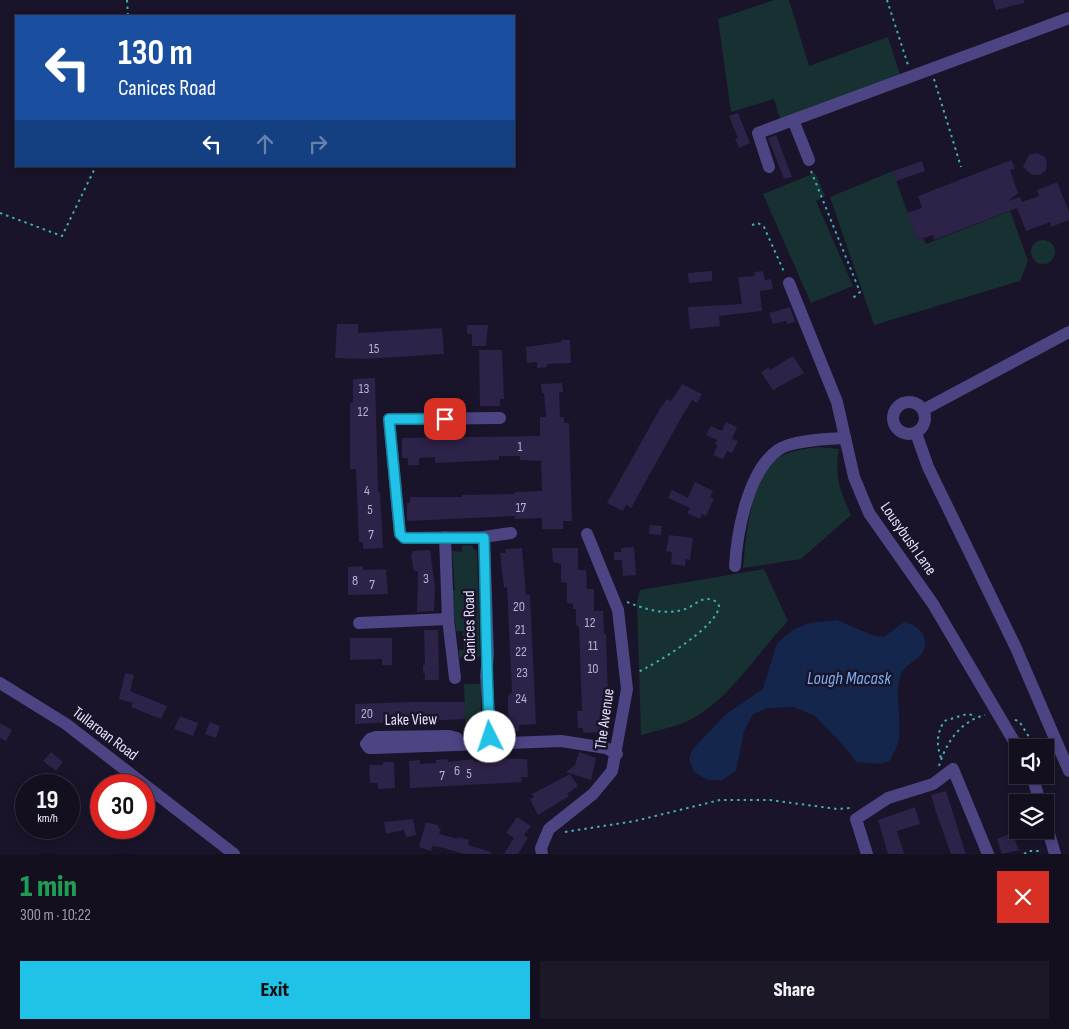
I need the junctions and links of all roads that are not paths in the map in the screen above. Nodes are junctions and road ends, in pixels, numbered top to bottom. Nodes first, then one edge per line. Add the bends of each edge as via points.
1 (1069, 18) edge
2 (793, 120) junction
3 (808, 160) road end
4 (769, 167) dead end
5 (788, 283) road end
6 (1069, 332) edge
7 (923, 410) junction
8 (500, 418) dead end
9 (916, 433) junction
10 (845, 438) junction
11 (511, 533) dead end
12 (588, 534) dead end
13 (446, 537) junction
14 (484, 538) junction
15 (735, 566) dead end
16 (448, 619) junction
17 (359, 622) dead end
18 (455, 678) dead end
19 (0, 683) edge
20 (1013, 739) edge
21 (458, 744) junction
22 (491, 744) junction
23 (617, 754) junction
24 (1069, 771) edge
25 (1051, 839) edge
26 (234, 854) edge
27 (542, 854) edge
28 (866, 854) edge
29 (988, 854) edge
30 (1055, 854) edge

1 - 2 street
2 - 3 street
2 - 4 street via 758,133
5 - 10 street, Lousybush Lane via 837,402
6 - 7 street
7 - 9 street via 926,421
7 - 9 street via 916,403 900,403 892,418 900,432
8 - 13 street via 389,419 400,534 404,538
9 - 24 street via 928,467 1016,648
10 - 15 street via 812,440 778,450 760,468 750,490
10 - 20 street, Lousybush Lane via 854,477 868,513 933,604
11 - 14 street
12 - 23 street, The Avenue via 618,610 627,689
13 - 14 street
13 - 16 street
14 - 22 street, Canices Road via 486,676
16 - 17 street
16 - 18 street
19 - 26 street, Tullaroan Road via 66,724
21 - 21 street, Lake View via 374,748 366,744 376,737 449,736 457,738
21 - 22 street, Lake View
22 - 23 street, Lake View via 576,742 606,748
23 - 27 street, The Avenue via 612,771 594,794 549,829 541,848
25 - 30 street
28 - 29 street via 857,813 888,798 933,784 953,769

